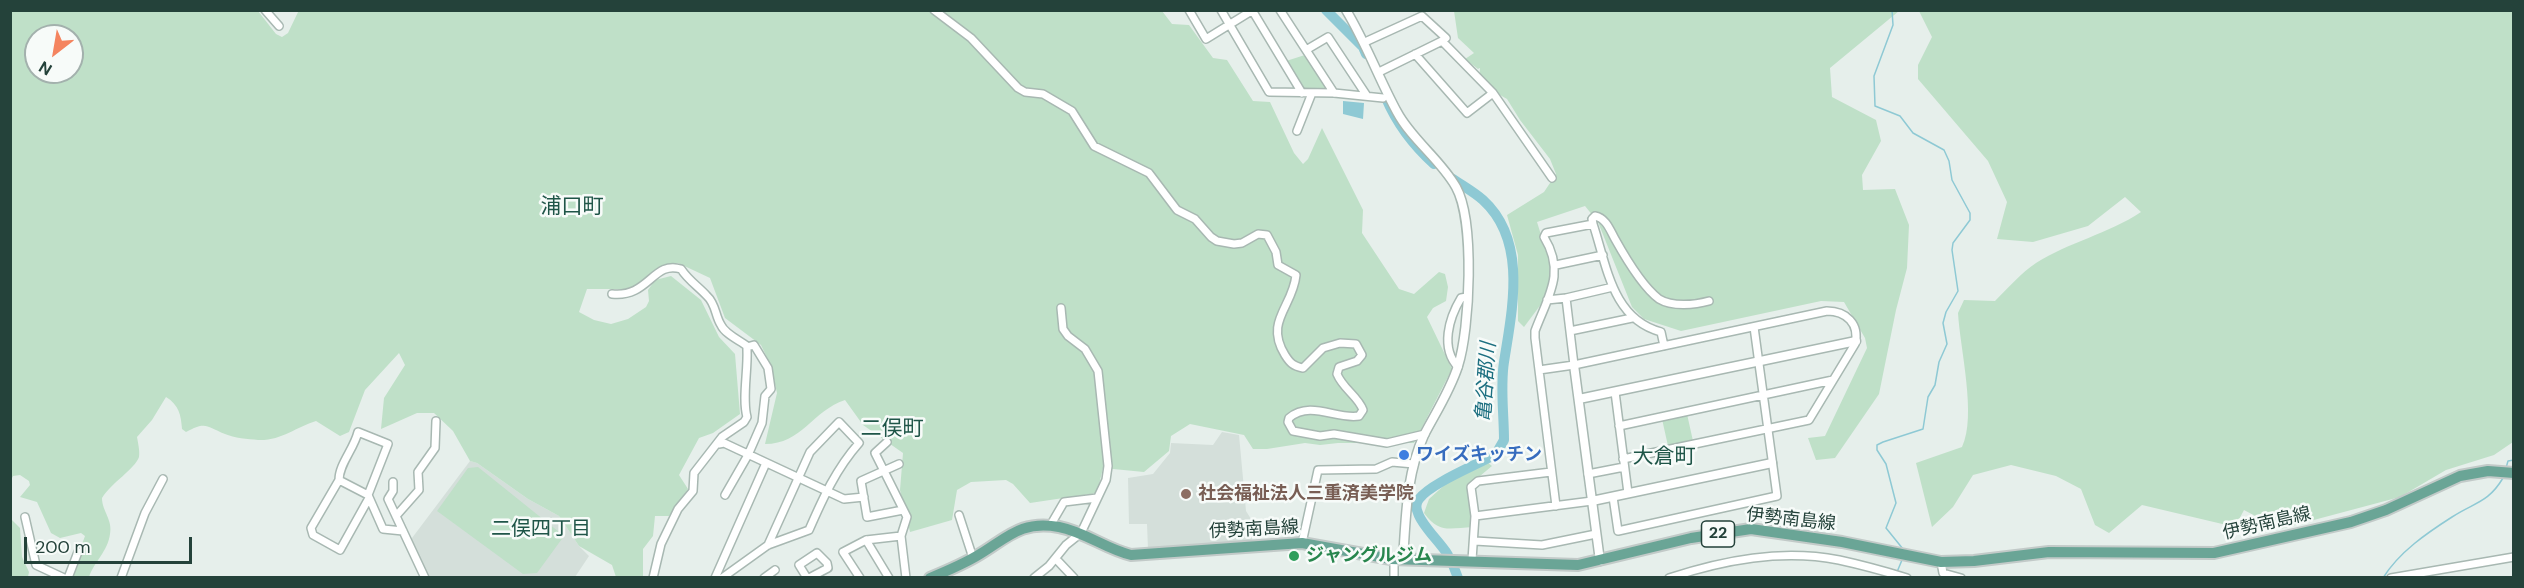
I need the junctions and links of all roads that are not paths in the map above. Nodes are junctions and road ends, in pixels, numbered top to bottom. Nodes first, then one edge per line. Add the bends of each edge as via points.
1 (265, 10) edge
2 (934, 10) edge
3 (1189, 10) edge
4 (1221, 10) edge
5 (1280, 10) edge
6 (1346, 10) edge
7 (1252, 11) edge
8 (1229, 25) junction
9 (279, 26) dead end
10 (1442, 41) junction
11 (1365, 42) junction
12 (1306, 50) junction
13 (1415, 54) junction
14 (1379, 72) junction
15 (1302, 93) junction
16 (1312, 93) junction
17 (1334, 93) junction
18 (1493, 93) junction
19 (1367, 96) junction
20 (1387, 98) junction
21 (1297, 131) dead end
22 (1552, 178) dead end
23 (1593, 224) junction
24 (1603, 255) junction
25 (1556, 265) junction
26 (1613, 287) junction
27 (612, 294) dead end
28 (1467, 297) junction
29 (1566, 298) junction
30 (1547, 300) junction
31 (1709, 302) dead end
32 (1061, 308) dead end
33 (1632, 318) junction
34 (1754, 327) junction
35 (1570, 331) junction
36 (1856, 341) junction
37 (1664, 346) junction
38 (747, 347) junction
39 (1759, 362) junction
40 (1574, 365) junction
41 (1458, 367) junction
42 (1539, 370) junction
43 (1833, 380) junction
44 (1614, 392) junction
45 (1763, 395) junction
46 (1579, 399) junction
47 (436, 421) dead end
48 (1618, 426) junction
49 (1767, 428) junction
50 (1425, 434) junction
51 (887, 442) dead end
52 (719, 444) junction
53 (748, 455) junction
54 (766, 463) junction
55 (1623, 463) junction
56 (1772, 463) junction
57 (899, 464) dead end
58 (1414, 464) junction
59 (884, 472) junction
60 (1551, 472) junction
61 (2514, 473) edge
62 (1588, 474) junction
63 (798, 478) junction
64 (163, 479) dead end
65 (339, 480) junction
66 (393, 482) dead end
67 (826, 490) junction
68 (1628, 493) junction
69 (725, 495) dead end
70 (369, 496) junction
71 (864, 497) junction
72 (1613, 497) junction
73 (1097, 498) junction
74 (1592, 501) junction
75 (1556, 506) junction
76 (903, 510) junction
77 (959, 514) dead end
78 (396, 516) junction
79 (1475, 516) junction
80 (25, 517) dead end
81 (1050, 526) junction
82 (403, 531) junction
83 (1081, 533) junction
84 (1596, 534) junction
85 (901, 536) junction
86 (866, 540) junction
87 (1474, 541) junction
88 (1302, 543) junction
89 (768, 545) junction
90 (78, 552) dead end
91 (2514, 557) edge
92 (973, 558) junction
93 (1056, 559) junction
94 (1398, 560) junction
95 (1472, 560) junction
96 (1600, 561) junction
97 (1941, 562) junction
98 (775, 570) dead end
99 (765, 577) edge
100 (66, 578) edge
101 (121, 578) edge
102 (425, 578) edge
103 (653, 578) edge
104 (716, 578) edge
105 (722, 578) edge
106 (860, 578) edge
107 (889, 578) edge
108 (906, 578) edge
109 (930, 578) edge
110 (1034, 578) edge
111 (1074, 578) edge
112 (1394, 578) edge
113 (1669, 578) edge
114 (1907, 578) edge
115 (1961, 578) edge
116 (2391, 578) edge

1 - 9 street
2 - 50 street via 971,38 1018,88 1043,94 1072,111 1094,146 1149,173 1171,204 1195,219 1211,237 1234,244 1258,234 1267,235 1278,265 1296,275 1277,330 1278,342 1290,363 1303,368 1323,348 1340,343 1356,344 1362,355 1357,361 1339,367 1337,374 1360,401 1363,410 1359,416 1298,412 1289,418 1293,431 1386,443
3 - 8 street via 1206,39
4 - 8 street
5 - 12 street
6 - 11 street
7 - 8 street
7 - 15 street
8 - 15 street via 1269,92
10 - 11 street via 1446,38 1422,16
10 - 13 street
10 - 18 street
11 - 14 street
12 - 17 street
12 - 19 street via 1328,37
13 - 14 street
13 - 18 street via 1467,113
14 - 20 street
15 - 16 street
16 - 17 street
16 - 21 street
17 - 19 street
18 - 22 street
19 - 20 street
20 - 28 street via 1451,180 1461,200 1468,236
23 - 24 street
23 - 25 street via 1546,233 1544,237
23 - 31 street via 1595,216 1604,220 1630,264 1660,299 1674,304
24 - 25 street
24 - 26 street
25 - 30 street
26 - 29 street
26 - 33 street
27 - 38 street via 625,295 639,289 667,267 681,269 694,287 708,296 724,330
28 - 41 street
28 - 41 street via 1461,298 1449,330 1449,356
29 - 30 street
29 - 35 street
30 - 42 street via 1535,331
32 - 73 street via 1063,329 1085,349 1098,372 1108,466
33 - 35 street
33 - 37 street via 1661,332
34 - 36 street via 1836,312 1853,323
34 - 37 street
34 - 39 street
35 - 40 street
36 - 39 street
36 - 43 street
37 - 40 street
38 - 52 street via 747,417
38 - 53 street via 754,345 771,377 771,389 763,401 762,423
39 - 44 street
39 - 45 street
40 - 42 street
40 - 46 street
41 - 50 street
42 - 60 street
43 - 45 street
43 - 49 street via 1809,420
44 - 46 street
44 - 48 street
45 - 48 street
45 - 49 street
46 - 62 street
47 - 78 street via 435,448 418,472 419,490
48 - 55 street
49 - 55 street
49 - 56 street
50 - 58 street
51 - 59 street via 875,453
52 - 53 street
52 - 103 street via 694,473 693,491 678,509 661,544
53 - 54 street
53 - 69 street
54 - 63 street
54 - 104 street
55 - 62 street
55 - 68 street
56 - 68 street
56 - 72 street via 1777,496 1618,531
57 - 59 street
58 - 88 street via 1392,462 1376,469 1318,470
58 - 94 street
59 - 71 street via 861,480
59 - 76 street
60 - 75 street
60 - 79 street via 1478,482 1471,487
61 - 97 main road, 伊勢南島線 / 22 via 2488,471 2460,476 2351,522 2214,553 2049,552
62 - 74 street
63 - 67 street
63 - 67 street via 810,452 839,422 859,442
63 - 89 street
64 - 101 street via 145,513
65 - 70 street
65 - 70 street via 358,432 388,444
65 - 70 street via 311,528 313,535 340,550
66 - 78 street via 388,499
67 - 71 street via 844,500
67 - 89 street via 809,530
68 - 72 street
70 - 82 street via 383,529
71 - 76 street via 867,517
72 - 74 street
73 - 81 street via 1064,502
73 - 83 street
74 - 75 street
74 - 84 street
75 - 79 street
76 - 85 street via 906,517
77 - 92 street
78 - 82 street
79 - 87 street
80 - 100 street via 36,565
81 - 83 main road, 伊勢南島線 / 22
81 - 92 main road, 伊勢南島線 / 22 via 1015,530
82 - 102 street
83 - 88 main road, 伊勢南島線 / 22 via 1131,555
83 - 93 street
84 - 87 street via 1542,545
84 - 96 street
85 - 86 street
85 - 108 street
86 - 106 street via 843,552
86 - 107 street
87 - 95 street
88 - 94 main road, 伊勢南島線 / 22
89 - 105 street
90 - 100 street
91 - 116 street
92 - 109 main road, 伊勢南島線 / 22
93 - 110 street
93 - 111 street
94 - 95 main road, 伊勢南島線 / 22
94 - 112 street
95 - 96 main road, 伊勢南島線 / 22 via 1548,565
96 - 97 main road, 伊勢南島線 / 22 via 1691,538 1751,529
97 - 115 street via 1943,573
98 - 99 street
113 - 114 street via 1731,561 1783,555 1837,560

